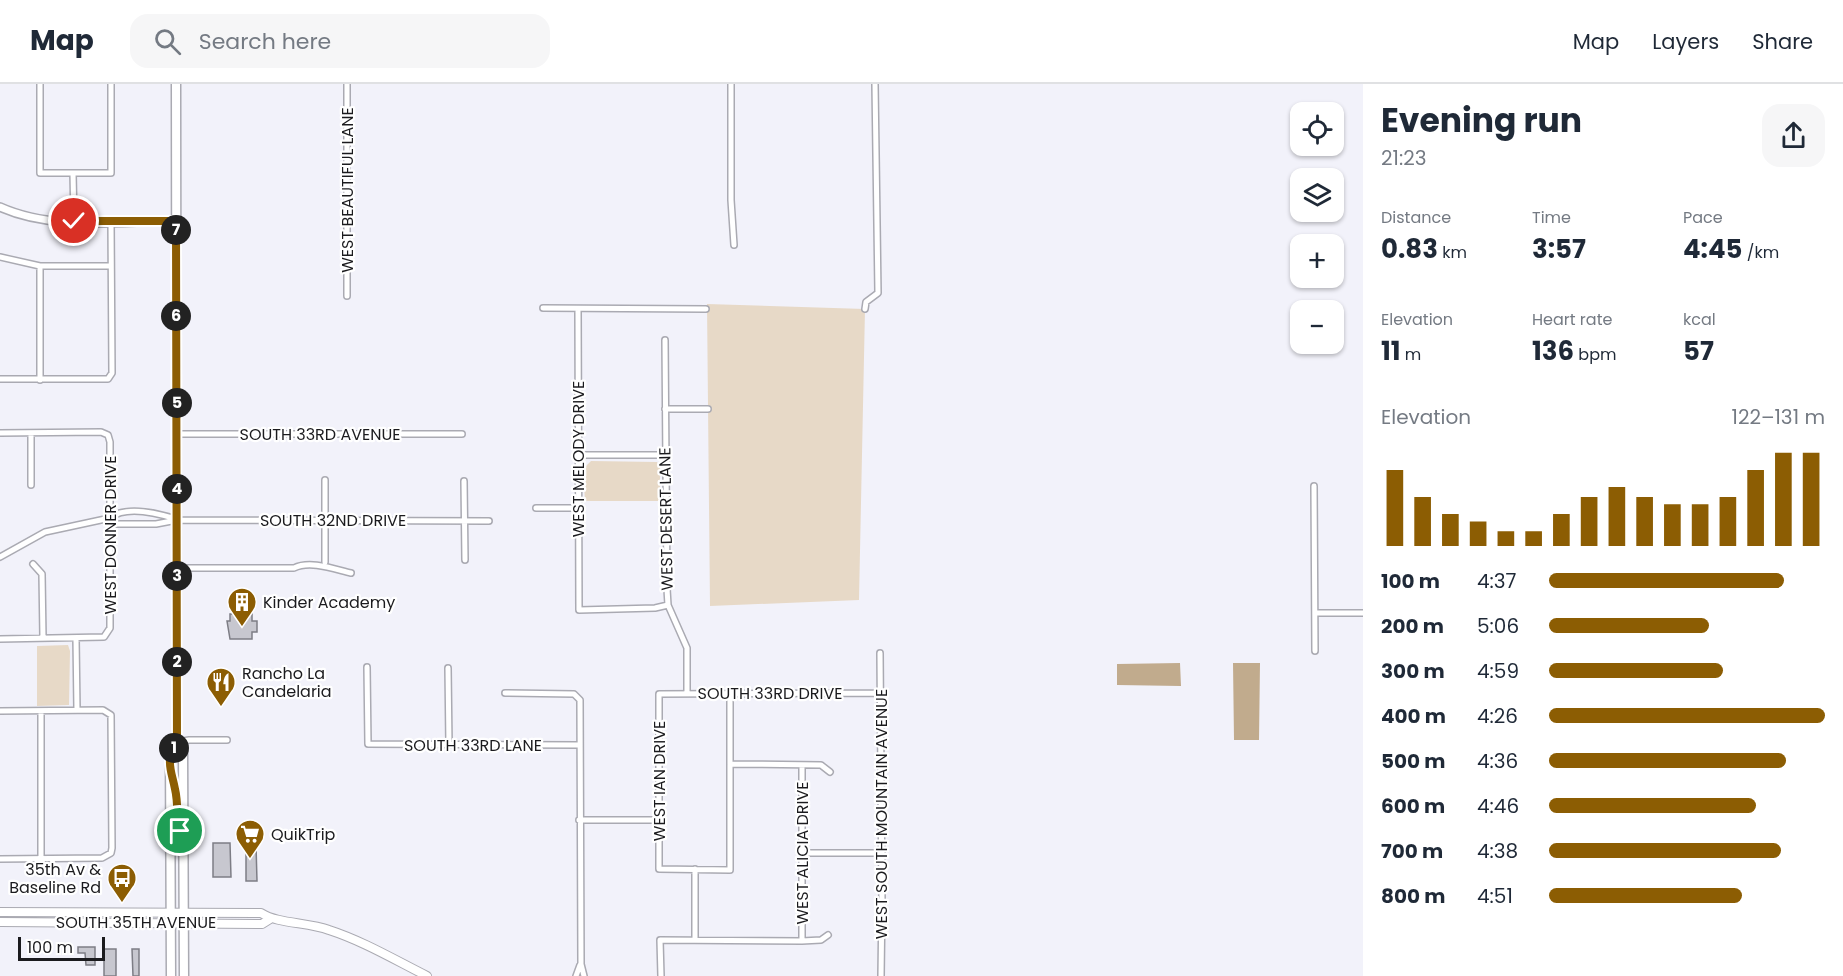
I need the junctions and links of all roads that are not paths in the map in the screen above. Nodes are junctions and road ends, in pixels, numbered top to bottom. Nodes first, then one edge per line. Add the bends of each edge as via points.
1 (40, 84) edge
2 (111, 84) edge
3 (176, 84) edge
4 (347, 84) edge
5 (731, 84) edge
6 (875, 84) edge
7 (73, 173) junction
8 (0, 207) edge
9 (74, 221) junction
10 (111, 221) junction
11 (176, 221) junction
12 (734, 245) dead end
13 (0, 257) edge
14 (40, 266) junction
15 (111, 266) junction
16 (347, 296) dead end
17 (543, 308) dead end
18 (578, 309) junction
19 (706, 309) dead end
20 (865, 309) dead end
21 (665, 340) dead end
22 (0, 379) edge
23 (40, 380) junction
24 (665, 409) junction
25 (708, 409) dead end
26 (32, 433) junction
27 (0, 434) edge
28 (177, 434) junction
29 (462, 434) dead end
30 (578, 455) junction
31 (665, 455) junction
32 (325, 480) dead end
33 (464, 481) dead end
34 (31, 485) dead end
35 (1314, 486) dead end
36 (536, 508) dead end
37 (579, 508) junction
38 (134, 513) junction
39 (110, 518) junction
40 (177, 520) junction
41 (325, 520) junction
42 (465, 521) junction
43 (489, 521) dead end
44 (134, 524) junction
45 (0, 556) edge
46 (465, 560) dead end
47 (325, 562) dead end
48 (33, 564) dead end
49 (177, 568) junction
50 (351, 573) dead end
51 (668, 605) junction
52 (1315, 613) junction
53 (1363, 613) edge
54 (43, 638) junction
55 (76, 638) junction
56 (0, 639) edge
57 (1315, 651) dead end
58 (880, 653) dead end
59 (367, 667) dead end
60 (448, 668) dead end
61 (505, 693) dead end
62 (881, 693) junction
63 (659, 694) joint
64 (687, 694) junction
65 (730, 694) junction
66 (76, 710) junction
67 (0, 711) edge
68 (41, 711) junction
69 (227, 740) dead end
70 (177, 742) junction
71 (449, 745) junction
72 (579, 745) junction
73 (730, 764) junction
74 (802, 765) junction
75 (830, 772) dead end
76 (170, 774) junction
77 (579, 820) junction
78 (659, 820) junction
79 (183, 833) junction
80 (802, 853) junction
81 (882, 853) junction
82 (0, 858) edge
83 (41, 858) junction
84 (695, 869) junction
85 (0, 912) edge
86 (25, 912) junction
87 (170, 918) junction
88 (184, 918) junction
89 (0, 922) edge
90 (25, 922) junction
91 (828, 935) dead end
92 (695, 940) junction
93 (802, 941) junction
94 (580, 964) junction
95 (171, 974) edge
96 (184, 976) edge
97 (427, 976) edge
98 (576, 976) edge
99 (584, 976) edge
100 (661, 976) edge
101 (881, 976) edge

1 - 7 street via 40,173
2 - 7 street via 111,173
3 - 11 main road
4 - 16 street, WEST BEAUTIFUL LANE
5 - 12 street
6 - 20 street via 878,293 866,302
7 - 9 street
8 - 9 street via 38,219
9 - 10 street
10 - 11 street
10 - 15 street
11 - 28 main road
13 - 14 street
14 - 15 street
14 - 23 street
15 - 23 street via 112,373 108,379
17 - 18 street
18 - 19 street
18 - 30 street, WEST MELODY DRIVE
21 - 24 street, WEST DESERT LANE
22 - 23 street
24 - 25 street
24 - 31 street, WEST DESERT LANE
26 - 27 street
26 - 34 street
26 - 39 street, WEST DONNER DRIVE via 108,435
28 - 29 street, SOUTH 33RD AVENUE
28 - 40 main road
30 - 31 street
30 - 37 street, WEST MELODY DRIVE
31 - 51 street, WEST DESERT LANE
32 - 41 street
33 - 42 street
35 - 52 street
36 - 37 street
37 - 51 street, WEST MELODY DRIVE via 579,610
38 - 39 street via 117,513
38 - 40 street via 156,513
38 - 44 street
39 - 44 street via 117,524
39 - 45 street via 45,532
39 - 55 street, WEST DONNER DRIVE via 108,634
40 - 41 street, SOUTH 32ND DRIVE
40 - 44 street
40 - 49 main road
41 - 42 street, SOUTH 32ND DRIVE
41 - 47 street
42 - 43 street, SOUTH 32ND DRIVE
42 - 46 street
48 - 54 street via 42,574
49 - 50 street via 302,565
49 - 70 main road
51 - 64 street, WEST DESERT LANE via 687,648
52 - 53 street
52 - 57 street
54 - 55 street
54 - 56 street
55 - 66 street
58 - 62 street, WEST SOUTH MOUNTAIN AVENUE
59 - 71 street, SOUTH 33RD LANE via 368,744
60 - 71 street
61 - 72 street via 574,694 578,697
62 - 65 street, SOUTH 33RD DRIVE
62 - 81 street, WEST SOUTH MOUNTAIN AVENUE
63 - 64 street, SOUTH 33RD DRIVE
63 - 78 street, WEST IAN DRIVE
64 - 65 street, SOUTH 33RD DRIVE
65 - 73 street
66 - 68 street
66 - 83 street via 108,712 112,720 111,853 102,858
67 - 68 street
68 - 83 street
69 - 70 street
70 - 76 main road via 170,753
70 - 79 main road via 183,750
71 - 72 street, SOUTH 33RD LANE
72 - 77 street
73 - 74 street
73 - 84 street via 730,870
74 - 75 street via 821,765
74 - 80 street, WEST ALICIA DRIVE
76 - 79 main road via 176,789 178,828
76 - 87 main road
77 - 78 street
77 - 94 street
78 - 84 street, WEST IAN DRIVE via 659,869
79 - 88 main road
80 - 81 street
80 - 93 street, WEST ALICIA DRIVE
81 - 101 street, WEST SOUTH MOUNTAIN AVENUE
82 - 83 street
84 - 92 street
85 - 86 main road, SOUTH 35TH AVENUE
86 - 87 main road, SOUTH 35TH AVENUE
86 - 90 main road
87 - 88 main road, SOUTH 35TH AVENUE
87 - 90 main road, SOUTH 35TH AVENUE
87 - 95 main road
88 - 96 main road
88 - 97 main road, SOUTH 35TH AVENUE via 262,924 270,919 298,922 329,930
89 - 90 main road, SOUTH 35TH AVENUE
91 - 93 street via 821,940
92 - 93 street
92 - 100 street via 660,940
94 - 98 street
94 - 99 street

